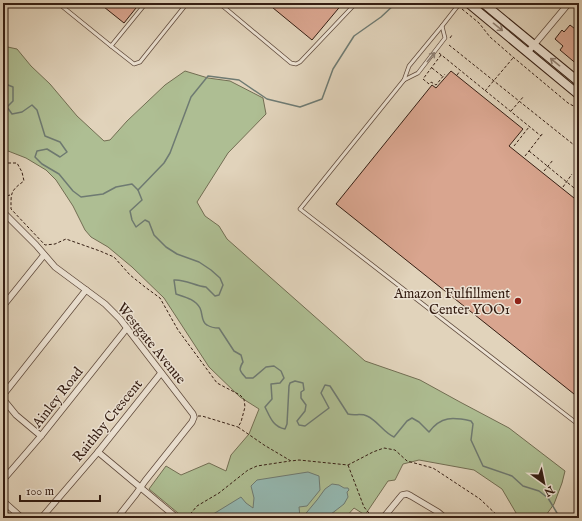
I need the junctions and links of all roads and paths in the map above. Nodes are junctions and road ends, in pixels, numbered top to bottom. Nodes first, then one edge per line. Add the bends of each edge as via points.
1 (58, 3) edge
2 (146, 3) edge
3 (219, 3) edge
4 (356, 3) edge
5 (468, 3) edge
6 (482, 3) edge
7 (569, 3) edge
8 (459, 4) edge
9 (184, 7) dead end
10 (442, 26) junction
11 (452, 35) dead end
12 (448, 41) dead end
13 (449, 45) dead end
14 (534, 45) junction
15 (111, 46) junction
16 (528, 52) junction
17 (438, 53) dead end
18 (442, 55) junction
19 (513, 57) junction
20 (432, 68) junction
21 (460, 71) junction
22 (445, 74) dead end
23 (457, 75) dead end
24 (443, 77) junction
25 (404, 80) junction
26 (493, 81) junction
27 (579, 82) edge
28 (485, 91) junction
29 (579, 95) edge
30 (524, 96) dead end
31 (519, 102) junction
32 (579, 109) edge
33 (510, 111) junction
34 (529, 127) junction
35 (543, 133) dead end
36 (541, 136) junction
37 (514, 146) dead end
38 (579, 150) edge
39 (529, 151) junction
40 (525, 156) dead end
41 (553, 160) dead end
42 (3, 163) edge
43 (548, 166) junction
44 (544, 172) dead end
45 (572, 174) dead end
46 (566, 182) junction
47 (563, 186) dead end
48 (579, 192) edge
49 (11, 195) junction
50 (3, 197) edge
51 (4, 213) edge
52 (44, 255) junction
53 (86, 290) junction
54 (4, 303) edge
55 (127, 328) junction
56 (161, 373) junction
57 (3, 395) edge
58 (3, 399) edge
59 (194, 417) junction
60 (579, 425) edge
61 (238, 427) junction
62 (41, 436) junction
63 (98, 452) junction
64 (291, 461) junction
65 (348, 465) junction
66 (3, 480) edge
67 (140, 487) junction
68 (3, 501) edge
69 (22, 518) edge
70 (38, 518) edge
71 (116, 518) edge
72 (177, 518) edge
73 (187, 518) edge
74 (373, 518) edge
75 (383, 518) edge
76 (446, 518) edge
77 (500, 518) edge

1 - 15 lane
2 - 15 lane
3 - 4 lane via 296,64
5 -> 16 main road
6 - 14 main road
7 - 14 street
8 - 10 lane
8 - 19 path
9 - 15 lane via 140,62 134,64
10 - 25 lane via 409,66
25 -> 10 lane via 418,73 446,38
11 - 12 path
13 - 26 path
14 - 16 street
27 -> 14 main road
16 - 29 main road
17 - 18 path
18 - 20 path
18 - 21 path
19 - 26 path
19 - 32 path via 568,103
20 - 24 path
20 - 24 path via 423,79 436,85
21 - 23 path
21 - 28 path
22 - 24 path
25 - 60 lane via 300,209
26 - 28 path
26 - 31 path
28 - 33 path
30 - 31 path
31 - 33 path
31 - 38 path
33 - 34 path
34 - 36 path
34 - 37 path
35 - 36 path
36 - 39 path
39 - 40 path
39 - 43 path
41 - 43 path
42 - 49 path via 17,163 22,172 24,181 16,186
43 - 44 path
43 - 46 path
45 - 46 path
46 - 47 path
46 - 48 path
49 - 50 path
49 - 61 path via 11,210 45,245 66,239 114,257 130,275 160,298 178,330 217,383 244,399 245,407
51 - 52 street, Westgate Avenue
52 - 53 street, Westgate Avenue via 59,271
52 - 54 street
53 - 55 street, Westgate Avenue via 113,311
53 - 57 street
55 - 56 street, Westgate Avenue
55 - 62 street, Ainley Road
56 - 59 street, Westgate Avenue
56 - 63 street, Raithby Crescent
58 - 62 street
59 - 61 path via 202,416
59 - 67 street
61 - 64 path
62 - 66 street, Ainley Road
63 - 67 street
63 - 70 street, Raithby Crescent via 43,516
64 - 65 path
64 - 73 path via 257,466 248,470 219,493 197,506
65 - 74 path via 364,507
65 - 77 path via 384,448 395,450 407,461 433,468 480,499
67 - 71 street
67 - 72 street
68 - 69 street
75 - 76 street via 402,495 407,494

